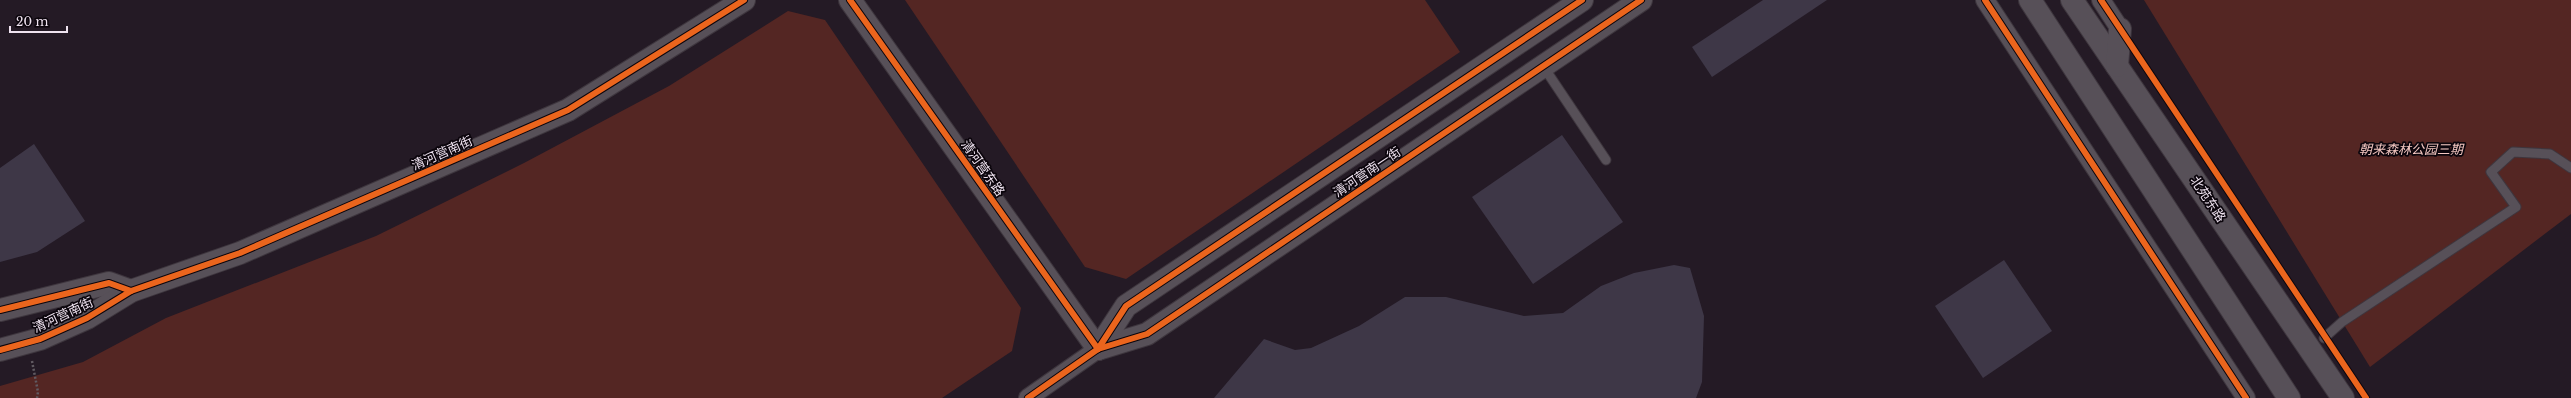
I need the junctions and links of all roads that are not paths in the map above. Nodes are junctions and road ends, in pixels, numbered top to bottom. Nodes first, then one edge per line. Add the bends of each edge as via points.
1 (744, 0) edge
2 (850, 0) edge
3 (1582, 0) edge
4 (1641, 0) edge
5 (1985, 0) edge
6 (2030, 0) edge
7 (2072, 0) edge
8 (2101, 0) edge
9 (2120, 29) joint
10 (1543, 66) junction
11 (2117, 66) junction
12 (1606, 160) dead end
13 (2571, 168) edge
14 (131, 291) junction
15 (0, 310) edge
16 (2324, 338) dead end
17 (1098, 349) junction
18 (0, 350) edge
19 (1044, 393) edge
20 (1028, 398) edge
21 (2246, 398) edge
22 (2289, 398) edge
23 (2343, 398) edge

1 - 14 street, 清河营南街 via 568,110 240,253
2 - 17 street, 清河营东路
3 - 17 street, 清河营南一街 via 1126,306
4 - 10 street, 清河营南一街
5 - 21 street
6 - 22 street
7 - 11 street, 北苑东路
8 - 9 street
9 - 11 street
10 - 12 lane
10 - 17 street, 清河营南一街 via 1147,334
11 - 23 street, 北苑东路
13 - 16 lane via 2550,154 2513,152 2491,172 2516,206 2342,322
14 - 15 street, 清河营南街 via 109,283
14 - 18 street, 清河营南街 via 87,318 29,342
17 - 19 street, 清河营南一街
19 - 20 street, 清河营南一街

